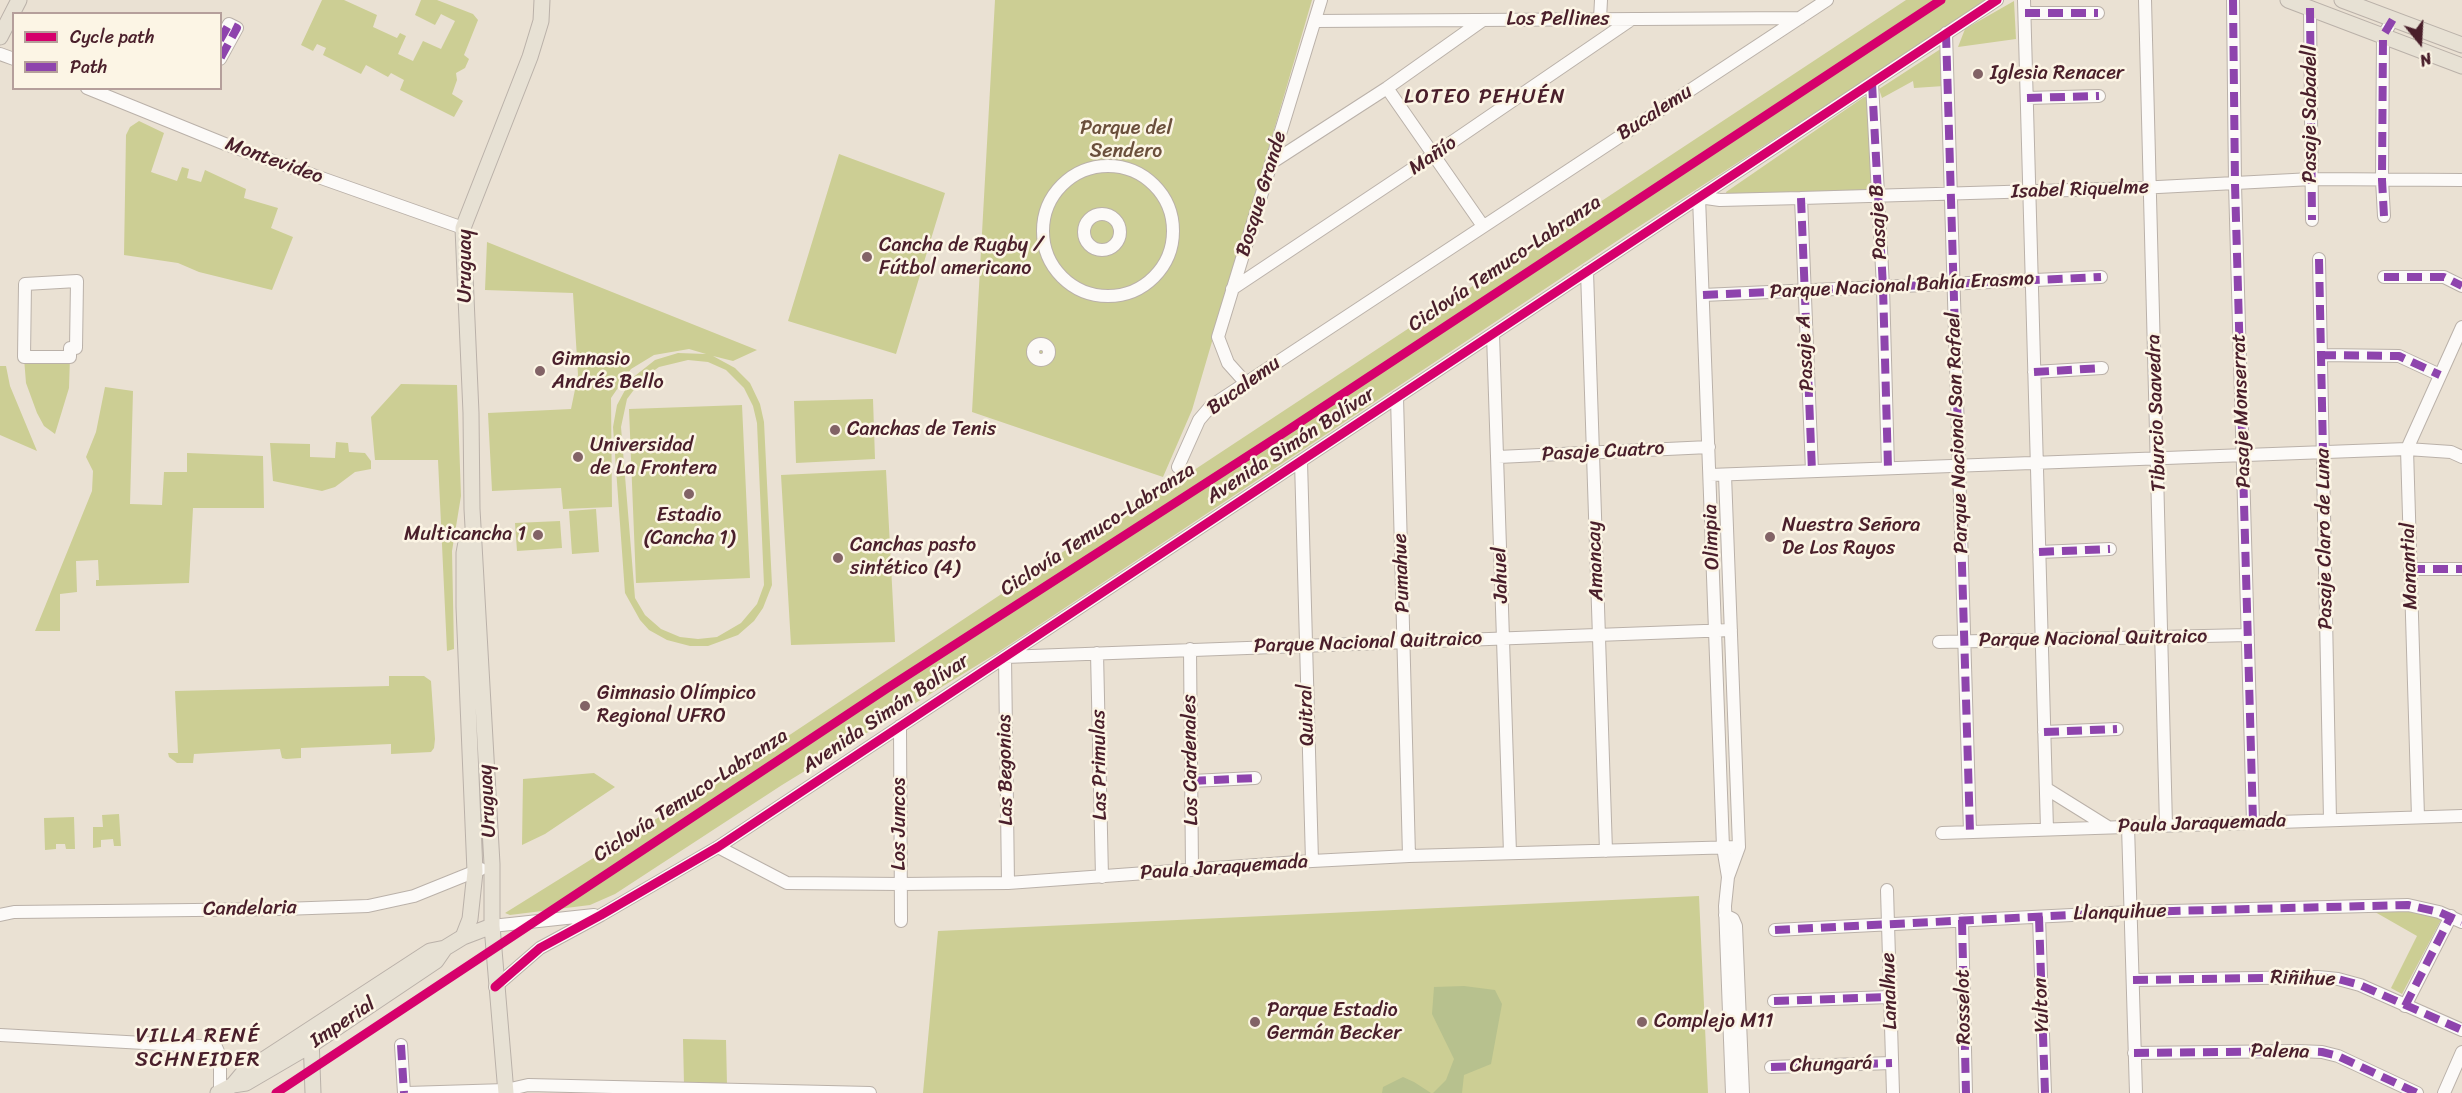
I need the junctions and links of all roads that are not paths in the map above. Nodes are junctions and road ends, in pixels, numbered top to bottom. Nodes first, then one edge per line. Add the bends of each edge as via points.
1 (542, 0) edge
2 (1321, 0) edge
3 (1601, 0) edge
4 (1827, 0) edge
5 (1997, 0) edge
6 (2024, 0) edge
7 (2145, 0) edge
8 (2234, 0) edge
9 (2288, 0) edge
10 (2342, 0) edge
11 (2310, 8) junction
12 (2025, 13) junction
13 (2098, 13) dead end
14 (12, 14) edge
15 (1801, 18) junction
16 (1600, 19) junction
17 (1632, 19) junction
18 (2393, 19) junction
19 (1483, 20) junction
20 (1315, 21) junction
21 (1946, 33) junction
22 (222, 36) edge
23 (2383, 36) junction
24 (0, 37) edge
25 (2462, 45) edge
26 (222, 55) edge
27 (2462, 66) edge
28 (1872, 83) junction
29 (1387, 88) junction
30 (92, 90) edge
31 (2099, 96) dead end
32 (2027, 98) junction
33 (1433, 155) junction
34 (1271, 163) junction
35 (2312, 179) junction
36 (2382, 180) junction
37 (2462, 180) edge
38 (2235, 184) junction
39 (2149, 187) junction
40 (1158, 188) joint
41 (2030, 191) junction
42 (1952, 193) junction
43 (1877, 196) junction
44 (1699, 197) junction
45 (1800, 198) junction
46 (2384, 216) dead end
47 (2312, 220) dead end
48 (1484, 226) junction
49 (463, 228) junction
50 (2319, 259) dead end
51 (1587, 271) junction
52 (2101, 277) dead end
53 (2384, 277) dead end
54 (2032, 280) junction
55 (1953, 284) junction
56 (2462, 286) edge
57 (1883, 287) junction
58 (1232, 289) junction
59 (1804, 291) junction
60 (1703, 295) junction
61 (2462, 327) edge
62 (1493, 334) junction
63 (2321, 355) junction
64 (70, 357) joint
65 (2102, 368) dead end
66 (2034, 372) junction
67 (2440, 375) junction
68 (1245, 382) junction
69 (1397, 398) junction
70 (1709, 447) junction
71 (2407, 449) junction
72 (1592, 452) junction
73 (2323, 452) junction
74 (2244, 455) junction
75 (1498, 457) junction
76 (2462, 457) edge
77 (2158, 458) junction
78 (1301, 461) junction
79 (2037, 463) junction
80 (1959, 466) junction
81 (1178, 467) dead end
82 (1888, 468) junction
83 (1812, 471) junction
84 (1710, 475) junction
85 (1725, 475) junction
86 (472, 509) junction
87 (2110, 549) dead end
88 (2039, 552) junction
89 (2410, 569) junction
90 (2462, 569) edge
91 (1716, 630) junction
92 (1731, 630) junction
93 (1598, 635) junction
94 (2248, 635) junction
95 (2162, 637) junction
96 (1503, 638) junction
97 (2042, 640) junction
98 (1964, 641) junction
99 (1405, 642) junction
100 (1939, 642) dead end
101 (1304, 645) junction
102 (1190, 649) junction
103 (1097, 653) junction
104 (1005, 657) junction
105 (900, 726) junction
106 (2116, 729) dead end
107 (2044, 732) junction
108 (1255, 778) dead end
109 (1191, 781) junction
110 (2047, 789) junction
111 (2462, 816) edge
112 (2418, 817) junction
113 (2330, 820) junction
114 (2253, 822) junction
115 (2166, 825) junction
116 (2128, 826) junction
117 (2108, 827) junction
118 (2047, 829) junction
119 (1970, 832) junction
120 (1942, 833) dead end
121 (718, 847) junction
122 (1738, 847) junction
123 (1723, 848) junction
124 (1606, 851) junction
125 (1510, 853) junction
126 (1409, 856) junction
127 (1312, 861) junction
128 (492, 864) junction
129 (1192, 870) junction
130 (475, 872) junction
131 (1102, 877) junction
132 (1728, 877) junction
133 (1008, 883) junction
134 (901, 884) junction
135 (1887, 890) dead end
136 (473, 891) junction
137 (2131, 912) junction
138 (0, 915) edge
139 (602, 915) junction
140 (1725, 915) junction
141 (2039, 917) junction
142 (2456, 919) edge
143 (1962, 920) junction
144 (901, 921) dead end
145 (1888, 925) junction
146 (489, 926) junction
147 (1775, 930) dead end
148 (463, 937) junction
149 (2133, 980) junction
150 (495, 987) junction
151 (1890, 997) junction
152 (1774, 1001) dead end
153 (2404, 1006) junction
154 (2462, 1030) edge
155 (0, 1035) edge
156 (311, 1038) junction
157 (401, 1046) dead end
158 (2462, 1052) edge
159 (2134, 1053) junction
160 (1892, 1063) junction
161 (1771, 1067) dead end
162 (224, 1090) edge
163 (506, 1092) edge
164 (313, 1093) edge
165 (406, 1093) edge
166 (870, 1093) edge
167 (1732, 1093) edge
168 (1743, 1093) edge
169 (1893, 1093) edge
170 (1966, 1093) edge
171 (2045, 1093) edge
172 (2136, 1093) edge
173 (2417, 1093) edge
174 (2444, 1093) edge

1 - 49 main road, Uruguay via 533,48
2 - 20 street, Bosque Grande
3 - 16 street
4 - 15 street, Bucalemu
5 - 21 street, Avenida Simón Bolívar
6 - 12 street
7 - 39 street, Tiburcio Saavedra
8 - 38 street, Pasaje Monserrat
9 - 11 main road
10 - 18 main road
11 - 23 main road
11 - 35 street, Pasaje Sabadell
12 - 13 street
12 - 32 street
14 - 24 main road
15 - 17 street, Los Pellines
15 - 48 street, Bucalemu
16 - 17 street, Los Pellines
16 - 19 street, Los Pellines
17 - 33 street, Mañío
18 - 23 street
18 - 25 main road
19 - 20 street, Los Pellines
19 - 29 street
20 - 34 street, Bosque Grande
21 - 28 street, Avenida Simón Bolívar
21 - 42 street, Parque Nacional San Rafael
22 - 26 street via 229,24 237,28
23 - 27 main road
23 - 36 street
28 - 43 street, Pasaje B
28 - 44 street, Avenida Simón Bolívar
29 - 33 street
29 - 34 street
30 - 49 street, Montevideo via 236,148
31 - 32 street
32 - 41 street
33 - 48 street
33 - 58 street, Mañío
34 - 58 street, Bosque Grande
35 - 36 street, Isabel Riquelme
35 - 38 street, Isabel Riquelme
35 - 47 street, Pasaje Sabadell
36 - 37 street, Isabel Riquelme
36 - 46 street
38 - 39 street, Isabel Riquelme
38 - 74 street, Pasaje Monserrat
39 - 41 street, Isabel Riquelme
39 - 77 street, Tiburcio Saavedra
40 - 40 street via 1138,173 1113,166 1078,172 1072,177 1054,195 1044,217 1044,247 1058,273 1072,286 1096,296 1121,295 1150,281 1165,264 1173,240 1172,218
41 - 42 street, Isabel Riquelme
41 - 54 street
42 - 43 street, Isabel Riquelme
42 - 55 street, Parque Nacional San Rafael
43 - 45 street, Isabel Riquelme
43 - 57 street, Pasaje B
44 - 45 street, Isabel Riquelme
44 - 51 street, Avenida Simón Bolívar
44 - 60 street, Olimpia
45 - 59 street, Pasaje A
48 - 68 street, Bucalemu
49 - 86 main road, Uruguay
50 - 63 street, Pasaje Claro de Luna
51 - 62 street, Avenida Simón Bolívar
51 - 72 street, Amancay
52 - 54 street, Parque Nacional Bahía Erasmo
53 - 56 street via 2444,277
54 - 55 street, Parque Nacional Bahía Erasmo
54 - 66 street
55 - 57 street, Parque Nacional Bahía Erasmo
55 - 80 street, Parque Nacional San Rafael
57 - 59 street, Parque Nacional Bahía Erasmo
57 - 82 street, Pasaje B
58 - 68 street, Bosque Grande via 1218,337 1228,363
59 - 60 street, Parque Nacional Bahía Erasmo
59 - 83 street, Pasaje A
60 - 70 street, Olimpia
61 - 67 street, Manantial
62 - 69 street, Avenida Simón Bolívar
62 - 75 street, Jahuel
63 - 67 street via 2399,356
63 - 73 street, Pasaje Claro de Luna
64 - 64 street via 70,348 76,348 77,281 25,284 24,357
65 - 66 street
66 - 79 street
67 - 71 street, Manantial
68 - 81 street, Bucalemu via 1211,406 1199,420
69 - 78 street, Avenida Simón Bolívar
69 - 99 street, Pumahue
70 - 72 street, Pasaje Cuatro
70 - 84 street, Olimpia
71 - 73 street
71 - 76 street via 2451,452
71 - 89 street, Manantial
72 - 75 street, Pasaje Cuatro
72 - 93 street, Amancay
73 - 74 street
73 - 113 street, Pasaje Claro de Luna
74 - 77 street
74 - 94 street, Pasaje Monserrat
75 - 96 street, Jahuel
77 - 79 street
77 - 95 street, Tiburcio Saavedra
78 - 101 street, Quitral
78 - 104 street, Avenida Simón Bolívar
79 - 80 street
79 - 88 street
80 - 82 street
80 - 98 street, Parque Nacional San Rafael
82 - 83 street
83 - 85 street
84 - 85 street
84 - 91 street, Olimpia
85 - 92 street, Olimpia
86 - 128 main road, Uruguay
86 - 130 main road, Uruguay via 464,553 464,607
87 - 88 street
88 - 97 street
89 - 90 street
89 - 112 street, Manantial
91 - 92 street, Parque Nacional Quitraico
91 - 93 street, Parque Nacional Quitraico
91 - 123 street, Olimpia
92 - 122 street, Olimpia
93 - 96 street, Parque Nacional Quitraico
93 - 124 street, Amancay
94 - 95 street, Parque Nacional Quitraico
94 - 114 street, Pasaje Monserrat
95 - 97 street, Parque Nacional Quitraico
95 - 115 street, Tiburcio Saavedra
96 - 99 street, Parque Nacional Quitraico
96 - 125 street, Jahuel
97 - 98 street, Parque Nacional Quitraico
97 - 107 street
98 - 100 street, Parque Nacional Quitraico
98 - 119 street, Parque Nacional San Rafael
99 - 101 street, Parque Nacional Quitraico
99 - 126 street, Pumahue
101 - 102 street, Parque Nacional Quitraico
101 - 127 street, Quitral
102 - 103 street, Parque Nacional Quitraico
102 - 109 street, Los Cardenales
103 - 104 street, Parque Nacional Quitraico
103 - 131 street, Las Primulas
104 - 105 street, Avenida Simón Bolívar
104 - 133 street, Las Begonias
105 - 121 street, Avenida Simón Bolívar
105 - 134 street, Los Juncos
106 - 107 street
107 - 110 street
108 - 109 street
109 - 129 street, Los Cardenales
110 - 117 street
110 - 118 street
111 - 112 street, Paula Jaraquemada
112 - 113 street, Paula Jaraquemada
113 - 114 street, Paula Jaraquemada
114 - 115 street, Paula Jaraquemada
115 - 116 street, Paula Jaraquemada
116 - 117 street, Paula Jaraquemada
116 - 137 street
117 - 118 street, Paula Jaraquemada
118 - 119 street, Paula Jaraquemada
119 - 120 street, Paula Jaraquemada
121 - 134 street, Paula Jaraquemada via 787,883
121 - 139 street, Avenida Simón Bolívar
122 - 123 street, Paula Jaraquemada
122 - 132 street, Olimpia
123 - 124 street, Paula Jaraquemada
123 - 132 street, Olimpia
124 - 125 street, Paula Jaraquemada
125 - 126 street, Paula Jaraquemada
126 - 127 street, Paula Jaraquemada
127 - 129 street, Paula Jaraquemada
128 - 130 street, Candelaria
128 - 146 main road, Uruguay
129 - 131 street, Paula Jaraquemada
130 - 136 main road, Uruguay
130 - 138 street, Candelaria via 414,896 368,906
131 - 133 street, Paula Jaraquemada
132 - 140 street, Olimpia
133 - 134 street, Paula Jaraquemada
134 - 144 street, Los Juncos
135 - 145 street, Lanalhue
136 - 146 main road via 477,909
136 - 148 main road, Uruguay via 470,919
137 - 141 street, Llanquihue
137 - 142 street, Llanquihue via 2408,905
137 - 149 street
139 - 146 street, Avenida Simón Bolívar
139 - 150 street, Avenida Simón Bolívar via 540,948
140 - 167 street, Olimpia
140 - 168 street, Olimpia via 1736,926
141 - 143 street, Llanquihue
141 - 171 street, Yulton
142 - 153 street
143 - 145 street, Llanquihue
143 - 170 street, Rosselot
145 - 147 street, Llanquihue
145 - 151 street, Lanalhue
146 - 148 main road, Imperial
146 - 150 main road, Uruguay
148 - 156 main road, Imperial via 445,948 430,951
149 - 153 street, Riñihue via 2328,978 2360,985
149 - 159 street
150 - 163 main road, Uruguay
151 - 152 street
151 - 160 street, Lanalhue
153 - 154 street, Riñihue
155 - 162 street via 216,1047
156 - 162 main road, Imperial via 243,1073
156 - 164 main road
157 - 165 street
158 - 174 street
159 - 172 street
159 - 173 street, Palena via 2322,1052
160 - 161 street, Chungará
160 - 169 street, Lanalhue
163 - 165 street
163 - 166 street via 528,1085

